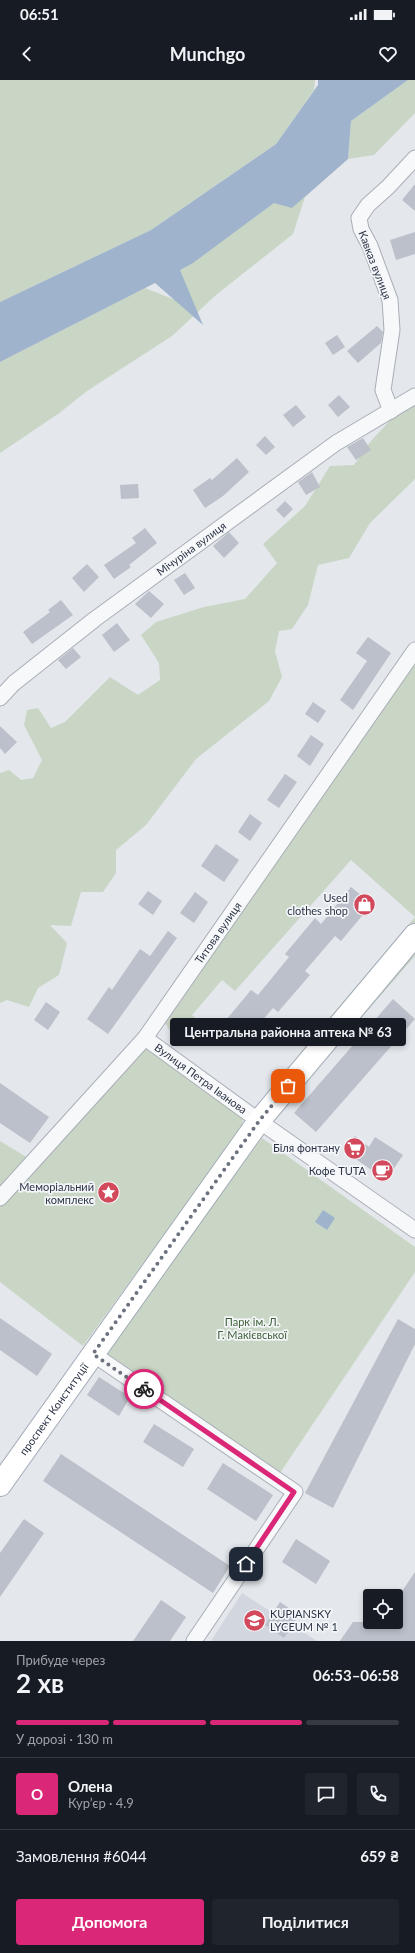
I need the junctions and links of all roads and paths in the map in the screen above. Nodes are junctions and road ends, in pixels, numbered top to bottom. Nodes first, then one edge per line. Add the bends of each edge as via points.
1 (415, 158) edge
2 (415, 396) edge
3 (390, 411) junction
4 (415, 650) edge
5 (0, 698) edge
6 (415, 935) edge
7 (145, 1038) junction
8 (259, 1121) junction
9 (0, 1198) edge
10 (415, 1230) edge
11 (93, 1354) junction
12 (0, 1485) edge
13 (194, 1641) edge

1 - 3 street, Кавказ вулиця via 368,205 359,218 361,229 390,300 392,330 382,390
2 - 3 street
3 - 5 street, Мічуріна вулиця via 336,443 95,619
4 - 7 street, Титова вулиця
6 - 8 main road, проспект Конституції
7 - 8 street, Вулиця Петра Іванова
7 - 9 street, Титова вулиця
8 - 10 street, Вулиця Петра Іванова
8 - 11 main road, проспект Конституції
11 - 12 main road, проспект Конституції
11 - 13 street via 294,1492

